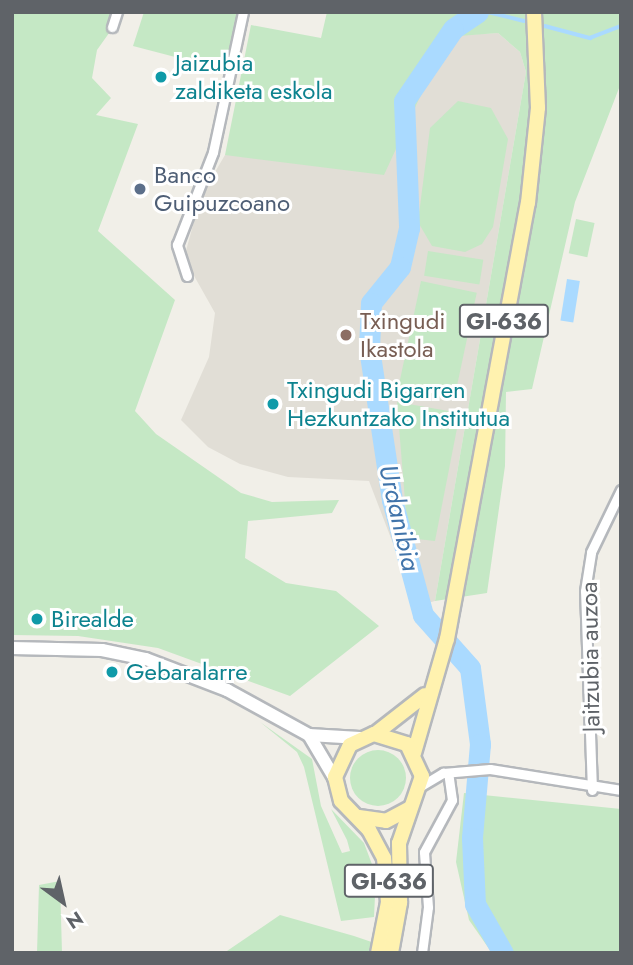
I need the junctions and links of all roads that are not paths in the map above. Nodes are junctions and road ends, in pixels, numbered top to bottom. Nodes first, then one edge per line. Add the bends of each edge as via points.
1 (117, 12) edge
2 (243, 12) edge
3 (534, 12) edge
4 (112, 27) dead end
5 (187, 276) dead end
6 (621, 490) edge
7 (12, 648) edge
8 (430, 689) junction
9 (309, 735) junction
10 (367, 736) junction
11 (416, 756) junction
12 (450, 773) junction
13 (335, 779) junction
14 (421, 786) junction
15 (592, 790) junction
16 (621, 790) edge
17 (410, 808) junction
18 (359, 817) junction
19 (378, 953) edge
20 (391, 953) edge
21 (422, 953) edge

1 - 4 street
2 - 5 street via 214,152 177,244
3 - 8 main road, GI-636 via 538,108 532,176 451,618
6 - 15 street, Jaitzubia auzoa via 591,552 585,591
7 - 9 street via 102,650 146,659 228,690
8 - 10 main road, GI-636
8 - 11 main road, GI-636
9 - 10 street
9 - 13 street
10 - 11 main road via 397,738
10 - 13 main road, GI-636 via 342,754
11 - 12 street
11 - 14 main road, GI-636
12 - 14 street
12 - 15 street via 490,769
12 - 21 street via 452,800 424,852 428,907
13 - 18 main road, GI-636 via 341,801
14 - 17 main road, GI-636
15 - 16 street
17 - 18 main road via 386,821
17 - 20 main road, GI-636 via 399,843 400,903
18 - 19 main road, GI-636 via 378,846 389,881

